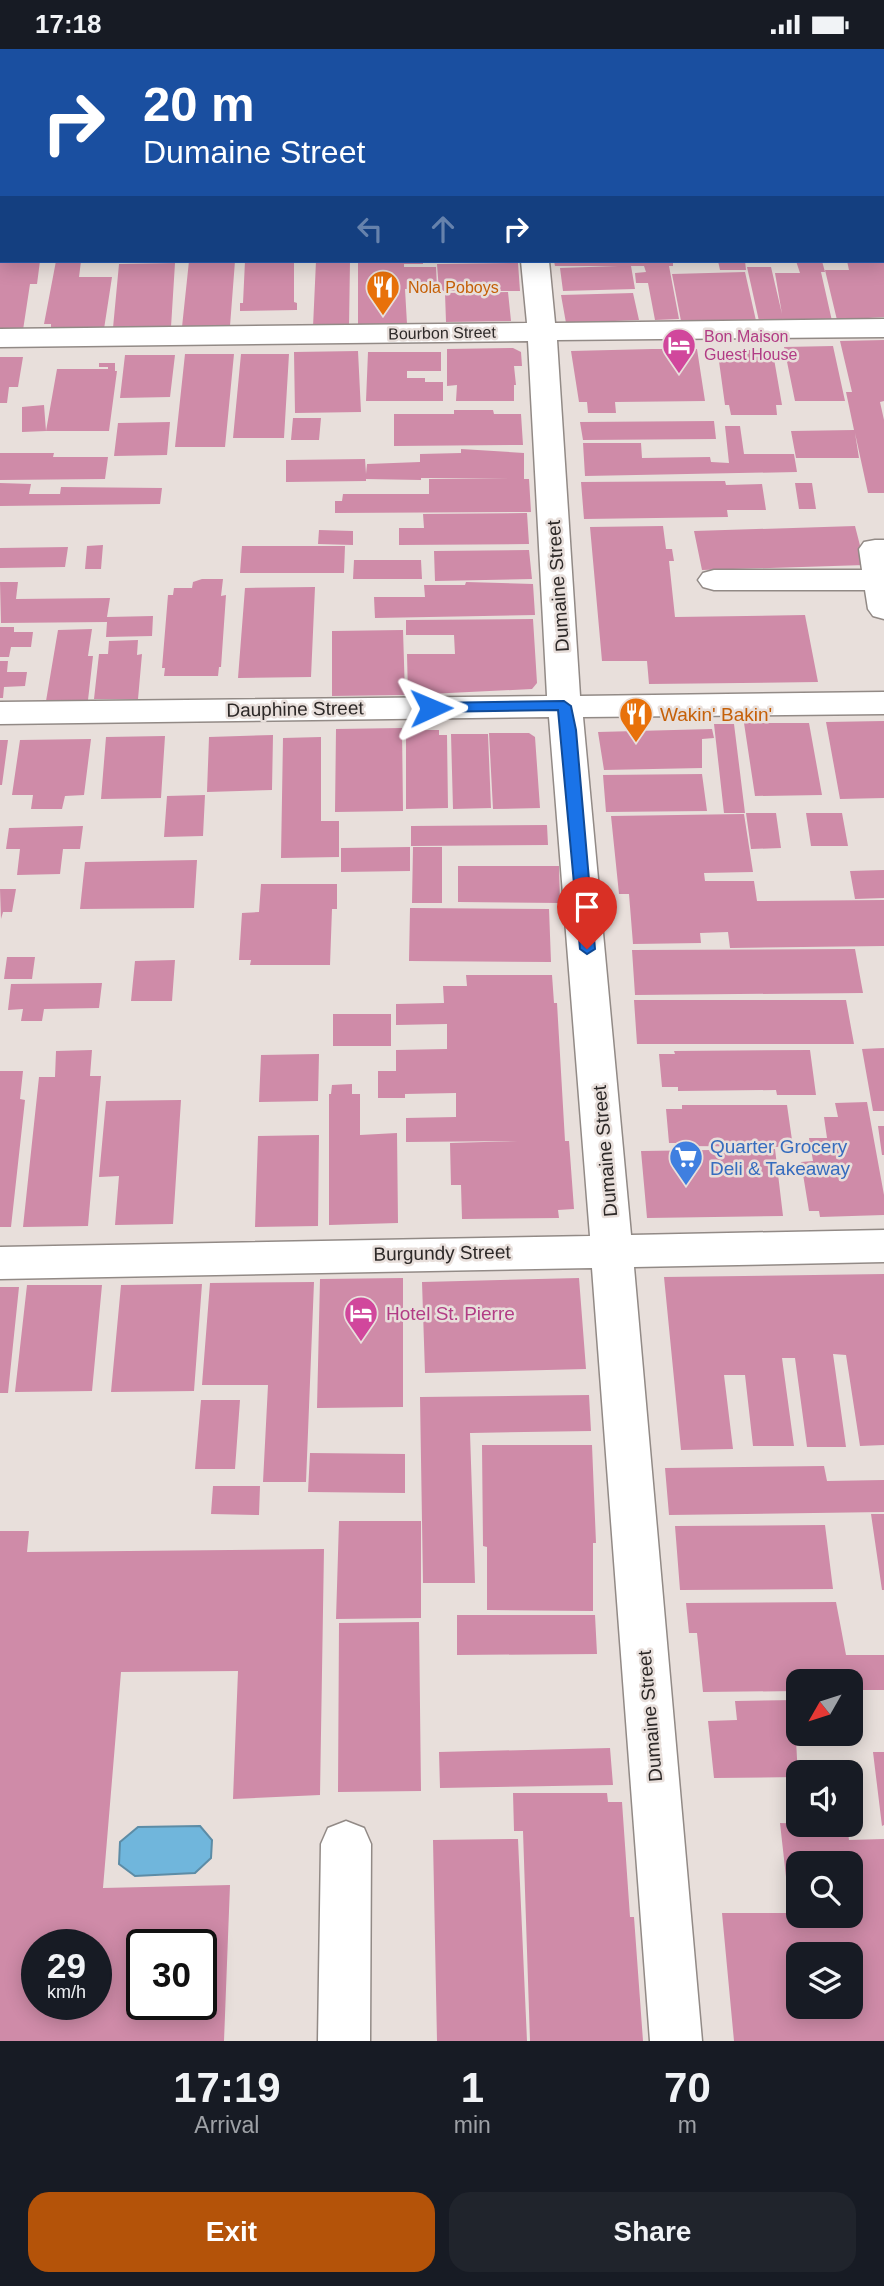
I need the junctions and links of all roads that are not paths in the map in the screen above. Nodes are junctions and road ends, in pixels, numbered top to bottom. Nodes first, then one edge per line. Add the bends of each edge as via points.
1 (535, 263) edge
2 (884, 328) edge
3 (542, 332) junction
4 (0, 338) edge
5 (882, 579) edge
6 (714, 580) dead end
7 (884, 703) edge
8 (564, 706) junction
9 (0, 713) edge
10 (884, 1246) edge
11 (613, 1250) junction
12 (0, 1263) edge
13 (345, 1845) dead end
14 (344, 2041) edge
15 (676, 2041) edge

1 - 3 street, Dumaine Street
2 - 3 street, Bourbon Street
3 - 4 street, Bourbon Street
3 - 8 street, Dumaine Street
5 - 6 street
7 - 8 street, Dauphine Street
8 - 9 street, Dauphine Street
8 - 11 street, Dumaine Street
10 - 11 street, Burgundy Street
11 - 12 street, Burgundy Street
11 - 15 street, Dumaine Street
13 - 14 street

